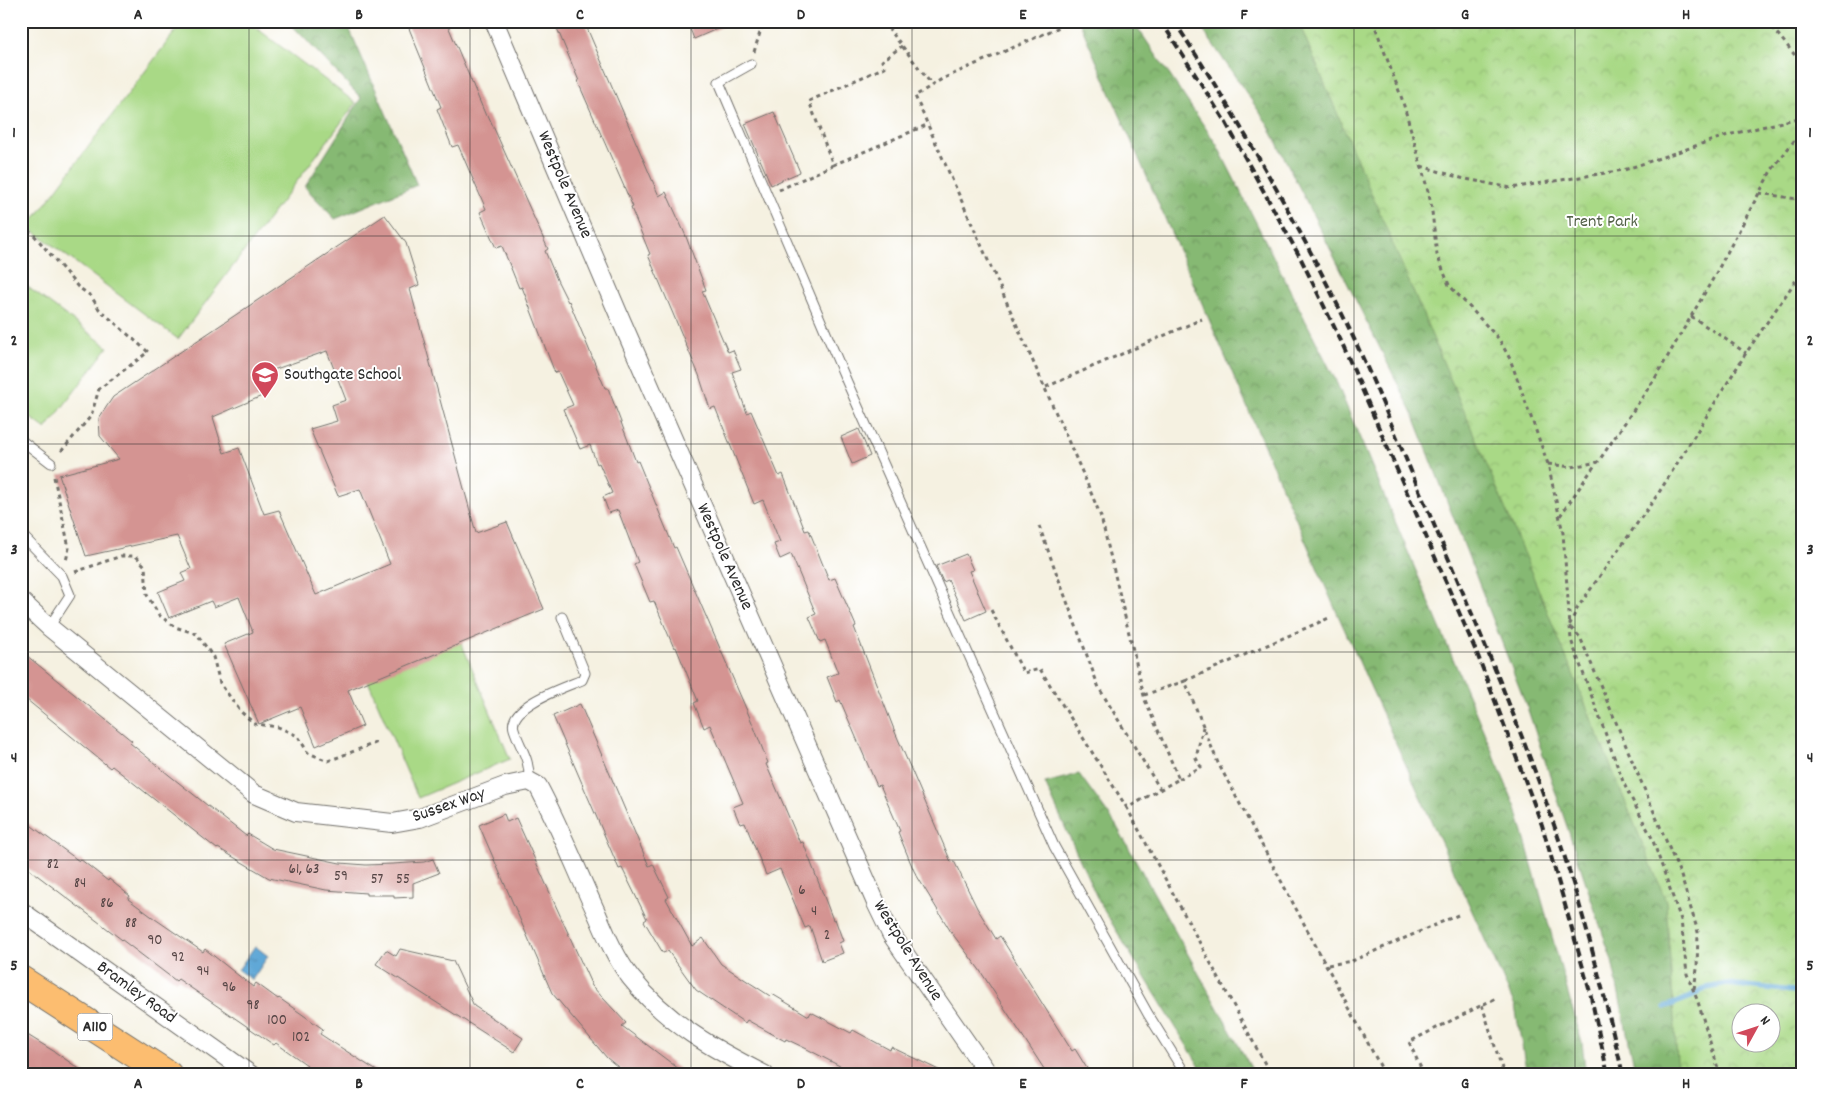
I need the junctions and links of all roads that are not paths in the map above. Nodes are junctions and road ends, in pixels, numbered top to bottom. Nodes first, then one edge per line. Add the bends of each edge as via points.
1 (494, 21) edge
2 (751, 64) road end
3 (21, 440) edge
4 (51, 463) road end
5 (21, 534) edge
6 (21, 601) edge
7 (562, 617) dead end
8 (49, 627) junction
9 (529, 781) junction
10 (21, 911) edge
11 (21, 980) edge
12 (168, 1075) edge
13 (251, 1075) edge
14 (765, 1075) edge
15 (989, 1075) edge
16 (1186, 1075) edge

1 - 15 street, Westpole Avenue via 876,903 892,934
2 - 16 lane via 719,82 851,391 1054,846
3 - 4 lane
5 - 8 lane via 62,576 70,596
6 - 8 street, Sussex Way
7 - 9 lane via 585,673 582,680 524,708 515,717 513,727 529,765
8 - 9 street, Sussex Way via 254,794 296,812 392,823 420,818 506,786
9 - 14 street via 538,786 543,795 612,947 629,976 680,1027 710,1048
10 - 13 street, Bramley Road
11 - 12 main road, A110

